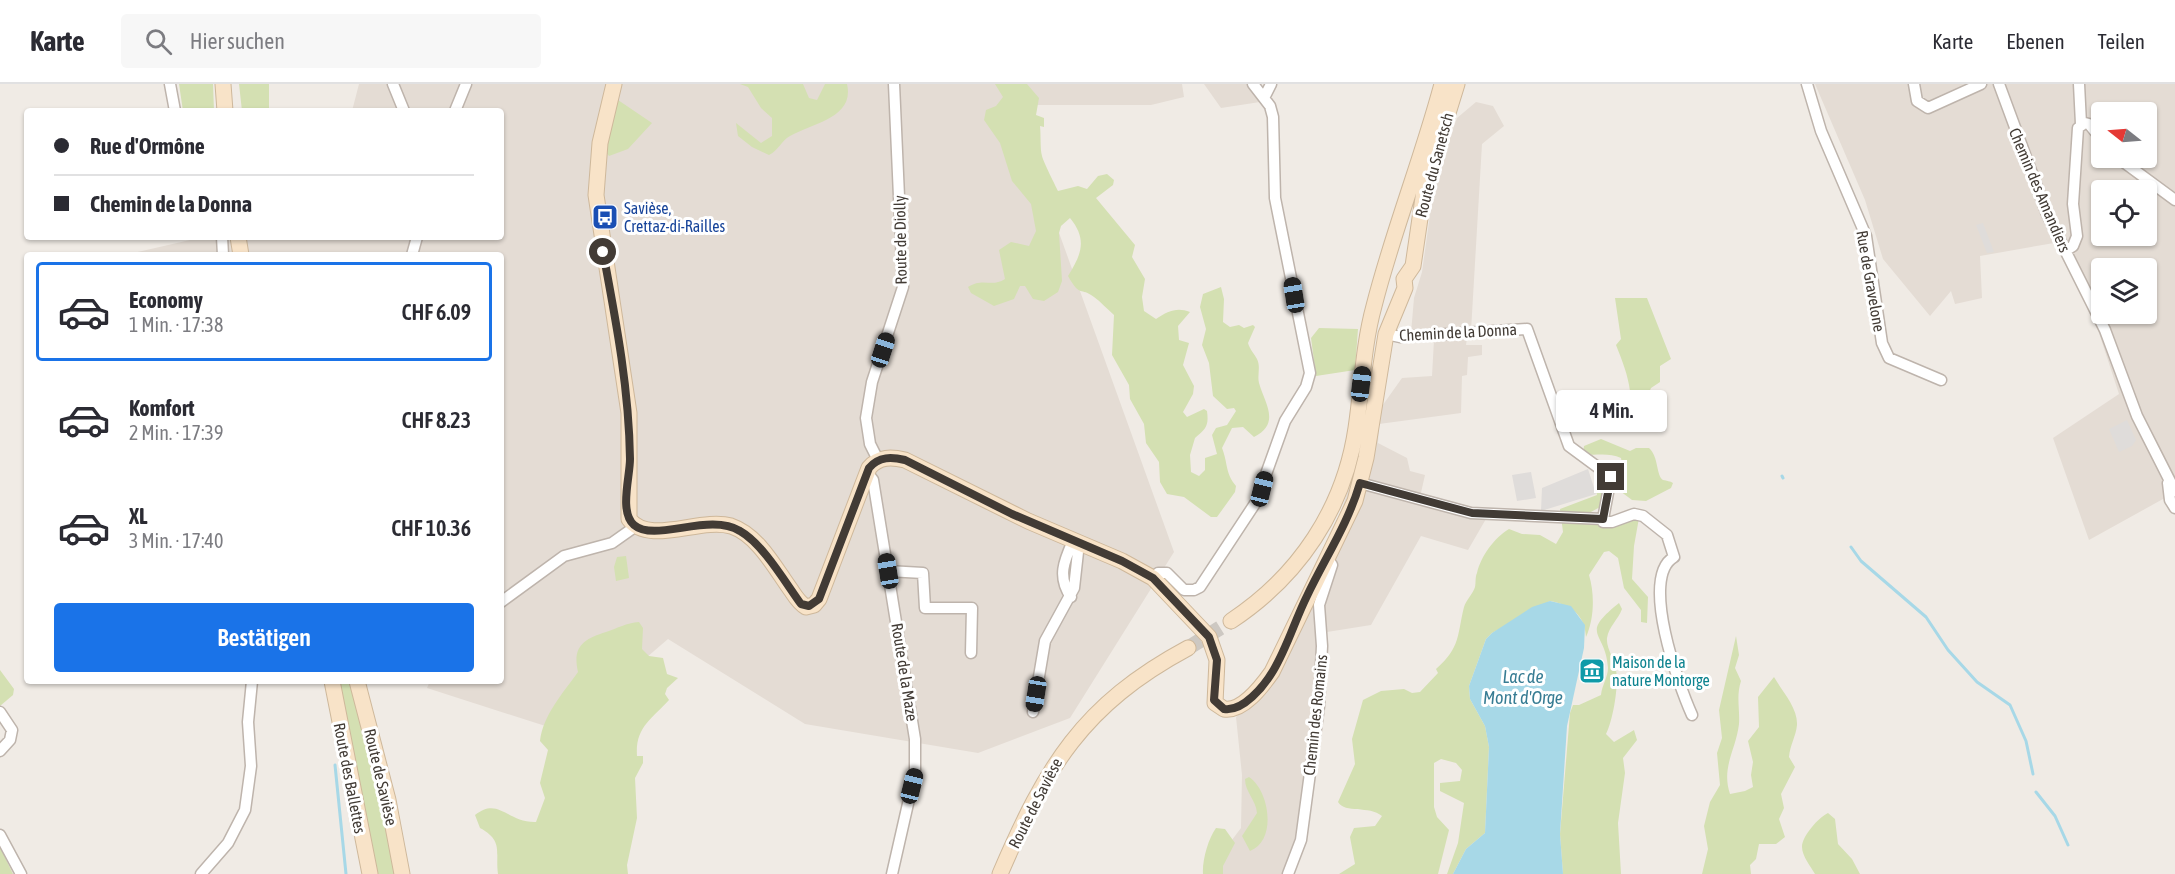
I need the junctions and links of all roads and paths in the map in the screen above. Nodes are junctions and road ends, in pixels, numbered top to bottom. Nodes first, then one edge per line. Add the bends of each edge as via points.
1 (170, 84) edge
2 (223, 84) edge
3 (393, 84) edge
4 (466, 84) edge
5 (614, 84) edge
6 (894, 84) edge
7 (1252, 84) edge
8 (1271, 84) edge
9 (1442, 84) edge
10 (1457, 84) edge
11 (1807, 84) edge
12 (1914, 84) edge
13 (1981, 84) edge
14 (1999, 84) edge
15 (2079, 84) edge
16 (1264, 98) junction
17 (174, 108) edge
18 (225, 108) edge
19 (403, 108) edge
20 (456, 108) edge
21 (2081, 124) junction
22 (2091, 126) edge
23 (2132, 168) edge
24 (2175, 200) edge
25 (2065, 252) junction
26 (1383, 274) junction
27 (1404, 279) junction
28 (1386, 334) junction
29 (1941, 380) dead end
30 (873, 466) junction
31 (2168, 480) junction
32 (1360, 483) junction
33 (2175, 491) edge
34 (2175, 508) edge
35 (1603, 520) junction
36 (636, 526) junction
37 (1076, 542) junction
38 (1327, 558) junction
39 (888, 571) junction
40 (1153, 578) junction
41 (504, 600) edge
42 (1231, 621) tunnel mouth
43 (1188, 648) tunnel mouth
44 (971, 654) dead end
45 (252, 684) edge
46 (333, 684) edge
47 (358, 684) edge
48 (0, 712) edge
49 (1033, 712) dead end
50 (1692, 715) dead end
51 (0, 751) edge
52 (0, 835) edge
53 (21, 874) edge
54 (201, 874) edge
55 (370, 874) edge
56 (402, 874) edge
57 (892, 874) edge
58 (1000, 874) edge
59 (1288, 874) edge

1 - 17 street
2 - 18 street
3 - 19 street
4 - 20 street
5 - 36 street via 600,143 596,195 628,402 627,507 629,519
6 - 30 street, Route de Diolly via 903,287 872,382 868,407
7 - 16 street
8 - 16 street
9 - 26 street
10 - 27 street, Route du Sanetsch via 1424,191 1413,266
11 - 29 street, Rue de Gravelone via 1821,131 1866,236 1885,351 1889,358
12 - 13 street via 1922,106 1934,106
14 - 25 street, Chemin des Amandiers via 2026,163
15 - 21 street
16 - 40 street via 1273,117 1275,198 1310,364 1309,380 1285,421 1256,502 1200,587 1184,590 1167,573 1158,573
21 - 22 street
21 - 25 street via 2076,134 2073,204 2077,236
23 - 24 street
25 - 31 street, Chemin des Amandiers via 2105,330 2137,416
26 - 27 street
26 - 42 street via 1370,323 1355,435 1340,491 1299,561 1266,595
27 - 28 street, Route du Sanetsch via 1405,288
28 - 32 street, Route du Sanetsch
28 - 35 street, Chemin de la Donna via 1437,336 1527,329 1569,446 1611,477
30 - 36 street via 819,599 809,606 801,604 754,542 735,528 708,524 653,531
30 - 37 street via 895,458 918,465
30 - 39 street, Route de la Maze
31 - 33 street, Chemin des Amandiers
31 - 34 street
32 - 35 street via 1472,513
32 - 38 street, Route du Sanetsch via 1350,514
35 - 50 street via 1612,522 1639,514 1667,536 1674,557 1666,562 1661,573 1661,612 1677,682
36 - 41 street via 612,543 564,556
37 - 40 street
37 - 49 street via 1076,579 1071,597 1045,641
38 - 40 street, Route du Sanetsch via 1272,672 1252,696 1229,710 1220,708 1214,700 1217,660 1209,637
38 - 59 street, Chemin des Romains via 1332,565 1319,605 1322,646 1318,705 1301,840
39 - 44 street via 923,573 925,608 972,608
39 - 57 street, Route de la Maze via 915,748 915,773
43 - 58 street, Route de Savièse via 1112,697 1068,744 1038,791
45 - 54 street via 248,722 251,766 245,810 228,843
46 - 55 street, Route des Ballettes
47 - 56 street, Route de Savièse via 388,800
48 - 51 street via 12,730 10,740
52 - 53 street

